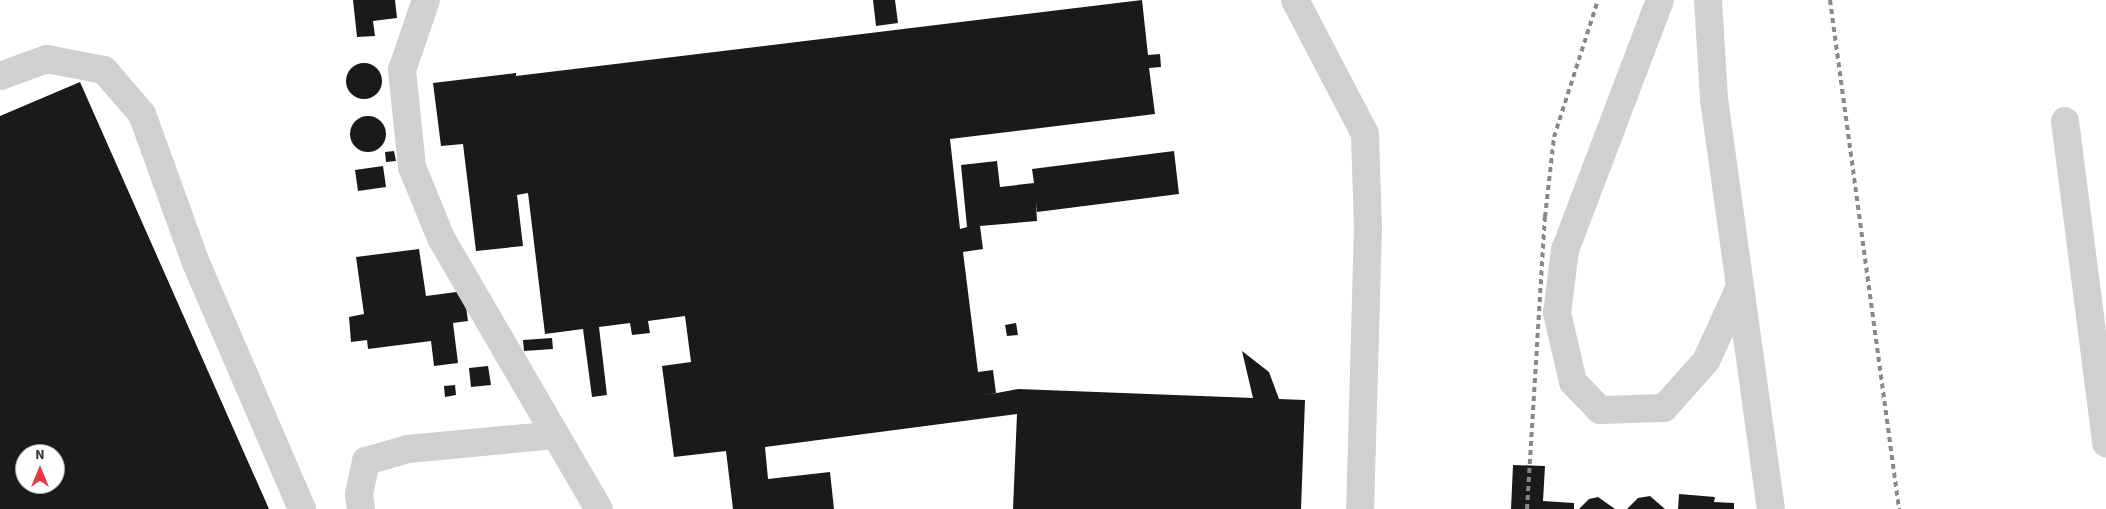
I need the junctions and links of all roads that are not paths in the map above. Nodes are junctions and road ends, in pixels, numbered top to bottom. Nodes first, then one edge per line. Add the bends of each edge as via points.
1 (426, 0) edge
2 (1295, 0) edge
3 (1660, 0) edge
4 (1708, 0) edge
5 (0, 76) edge
6 (2065, 121) dead end
7 (1740, 288) junction
8 (555, 436) junction
9 (2106, 443) edge
10 (302, 509) edge
11 (361, 509) edge
12 (599, 509) edge
13 (1360, 509) edge
14 (1770, 509) edge

1 - 8 lane via 402,70 412,167 441,238
2 - 13 lane via 1365,134 1368,227
3 - 7 lane via 1565,250 1557,313 1573,382 1600,410 1664,408 1706,362
4 - 7 lane via 1714,99
5 - 10 lane via 48,59 104,70 142,114 196,263
6 - 9 lane
7 - 14 lane
8 - 11 lane via 408,449 366,461 360,494
8 - 12 lane

